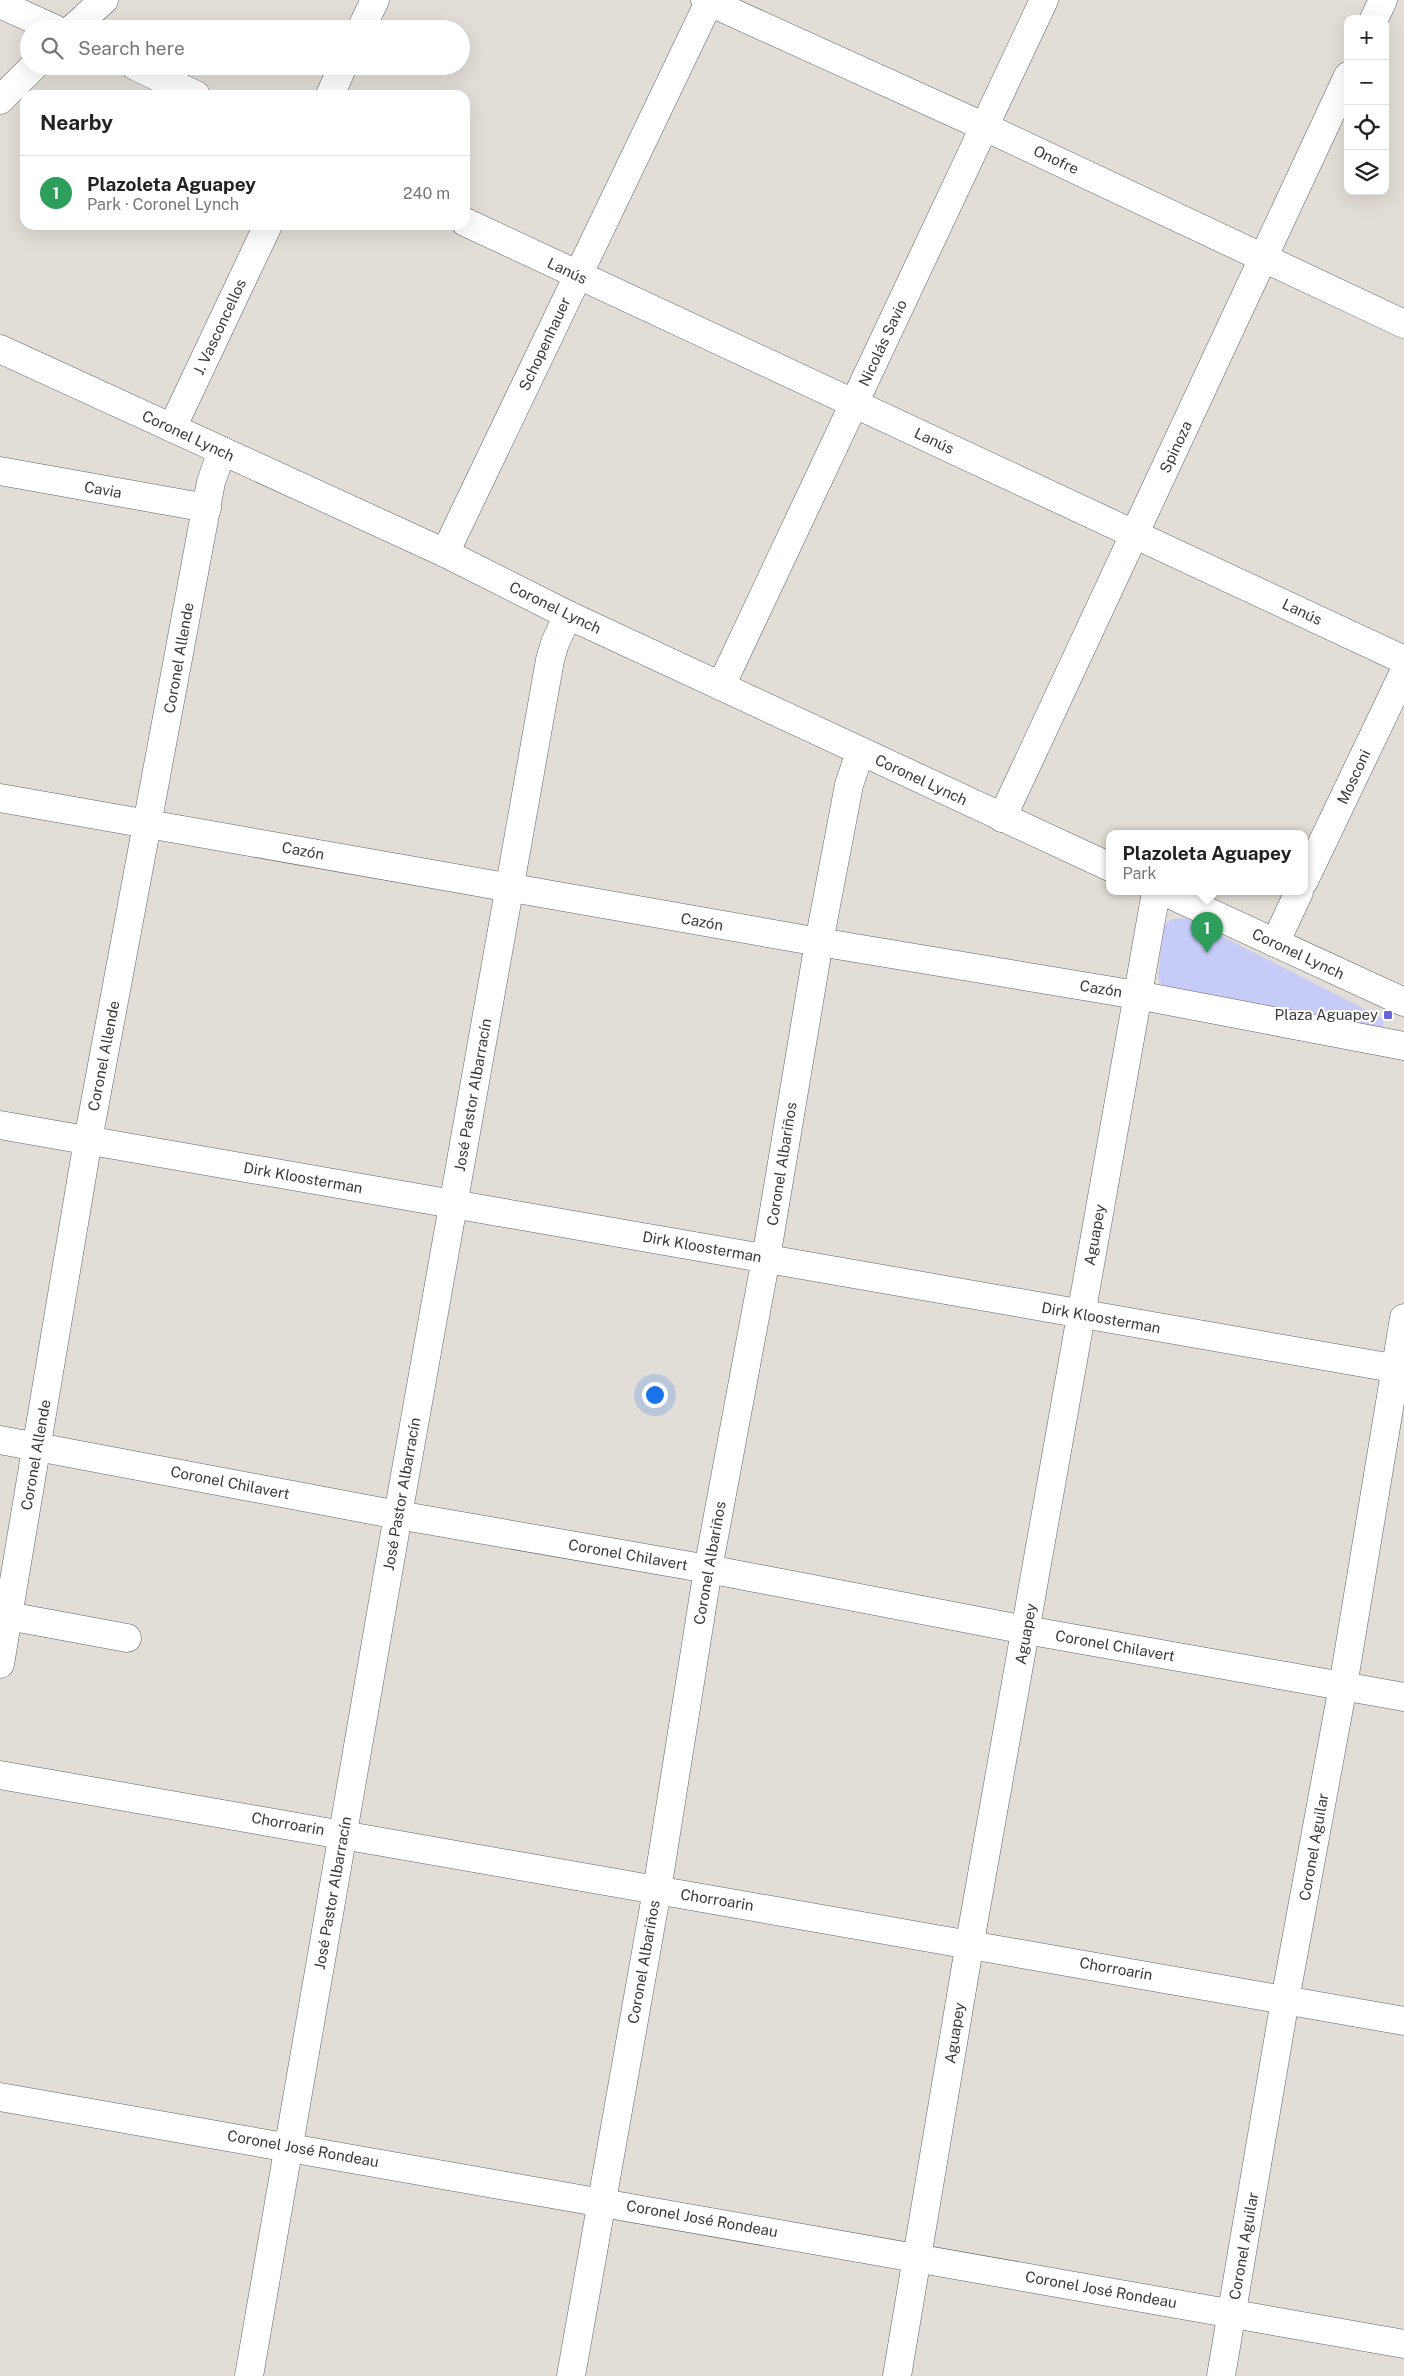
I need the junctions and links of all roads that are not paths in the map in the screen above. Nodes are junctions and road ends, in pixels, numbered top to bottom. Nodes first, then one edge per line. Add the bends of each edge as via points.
1 (104, 0) edge
2 (375, 0) edge
3 (1044, 0) edge
4 (1383, 0) edge
5 (708, 1) edge
6 (0, 4) edge
7 (1376, 15) edge
8 (47, 17) edge
9 (82, 20) edge
10 (365, 20) edge
11 (25, 75) edge
12 (154, 75) edge
13 (339, 75) edge
14 (1344, 85) edge
15 (185, 90) edge
16 (332, 90) edge
17 (0, 100) edge
18 (985, 127) junction
19 (470, 224) edge
20 (266, 230) edge
21 (1263, 259) junction
22 (577, 276) junction
23 (1404, 324) edge
24 (0, 349) edge
25 (855, 405) junction
26 (172, 428) junction
27 (222, 451) junction
28 (0, 471) edge
29 (207, 508) junction
30 (1135, 534) junction
31 (445, 553) junction
32 (568, 615) junction
33 (1404, 660) edge
34 (1404, 672) edge
35 (721, 686) junction
36 (860, 752) junction
37 (0, 798) edge
38 (1002, 818) junction
39 (149, 823) junction
40 (1106, 865) edge
41 (1308, 873) edge
42 (509, 888) junction
43 (1155, 895) edge
44 (1171, 895) edge
45 (1299, 895) edge
46 (819, 942) junction
47 (1275, 943) junction
48 (1137, 995) junction
49 (1404, 1002) edge
50 (1404, 1046) edge
51 (0, 1125) edge
52 (88, 1140) junction
53 (453, 1204) junction
54 (766, 1258) junction
55 (1081, 1315) junction
56 (1404, 1318) edge
57 (1400, 1369) edge
58 (0, 1440) edge
59 (38, 1446) junction
60 (398, 1515) junction
61 (708, 1569) junction
62 (8, 1616) junction
63 (1026, 1630) junction
64 (127, 1638) dead end
65 (0, 1664) edge
66 (1343, 1686) junction
67 (1404, 1697) edge
68 (0, 1775) edge
69 (344, 1834) junction
70 (657, 1890) junction
71 (970, 1942) junction
72 (1286, 2000) junction
73 (1404, 2021) edge
74 (0, 2097) edge
75 (288, 2147) junction
76 (604, 2202) junction
77 (918, 2257) junction
78 (1232, 2314) junction
79 (1404, 2344) edge
80 (249, 2376) edge
81 (572, 2376) edge
82 (898, 2376) edge
83 (1221, 2376) edge

1 - 9 street
2 - 10 street
3 - 18 street, Nicolás Savio
4 - 7 street
5 - 18 street, Onofre
5 - 22 street, Schopenhauer
6 - 8 street
11 - 17 street
12 - 15 street
13 - 16 street
14 - 21 street, Spinoza
18 - 21 street, Onofre
18 - 25 street, Nicolás Savio
19 - 22 street, Lanús
20 - 26 street, J. Vasconcellos
21 - 23 street, Onofre
21 - 30 street, Spinoza
22 - 25 street, Lanús
22 - 31 street, Schopenhauer
24 - 26 street, Coronel Lynch
25 - 30 street, Lanús
25 - 35 street, Nicolás Savio
26 - 27 street, Coronel Lynch
27 - 29 street, Coronel Allende
27 - 31 street, Coronel Lynch
28 - 29 street, Cavia
29 - 39 street, Coronel Allende
30 - 33 street, Lanús
30 - 38 street, Spinoza
31 - 32 street, Coronel Lynch
32 - 35 street, Coronel Lynch
32 - 42 street, José Pastor Albarracín via 550,660
34 - 41 street, Mosconi
35 - 36 street, Coronel Lynch
36 - 38 street, Coronel Lynch
36 - 46 street, Coronel Albariños via 849,785
37 - 39 street, Cazón
38 - 40 street, Coronel Lynch
39 - 42 street, Cazón
39 - 52 street, Coronel Allende
42 - 46 street, Cazón
42 - 53 street, José Pastor Albarracín
43 - 48 street, Aguapey
44 - 47 street, Coronel Lynch
45 - 47 street
46 - 48 street, Cazón
46 - 54 street, Coronel Albariños
47 - 49 street, Coronel Lynch
48 - 50 street, Cazón
48 - 55 street, Aguapey
51 - 52 street, Dirk Kloosterman
52 - 53 street, Dirk Kloosterman
52 - 59 street, Coronel Allende
53 - 54 street, Dirk Kloosterman
53 - 60 street, José Pastor Albarracín
54 - 55 street, Dirk Kloosterman
54 - 61 street, Coronel Albariños
55 - 57 street, Dirk Kloosterman
55 - 63 street, Aguapey
56 - 57 street, Coronel Aguilar
57 - 66 street, Coronel Aguilar
58 - 59 street, Coronel Chilavert
59 - 60 street, Coronel Chilavert
59 - 62 street, Coronel Allende
60 - 61 street, Coronel Chilavert
60 - 69 street, José Pastor Albarracín
61 - 63 street, Coronel Chilavert
61 - 70 street, Coronel Albariños
62 - 64 street
62 - 65 street, Coronel Allende
63 - 66 street, Coronel Chilavert
63 - 71 street, Aguapey
66 - 67 street, Coronel Chilavert
66 - 72 street, Coronel Aguilar
68 - 69 street, Chorroarin
69 - 70 street, Chorroarin
69 - 75 street, José Pastor Albarracín
70 - 71 street, Chorroarin
70 - 76 street, Coronel Albariños
71 - 72 street, Chorroarin
71 - 77 street, Aguapey
72 - 73 street, Chorroarin
72 - 78 street, Coronel Aguilar
74 - 75 street, Coronel José Rondeau
75 - 76 street, Coronel José Rondeau
75 - 80 street, José Pastor Albarracín
76 - 77 street, Coronel José Rondeau
76 - 81 street, Coronel Albariños
77 - 78 street, Coronel José Rondeau
77 - 82 street, Aguapey
78 - 79 street, Coronel José Rondeau
78 - 83 street, Coronel Aguilar

